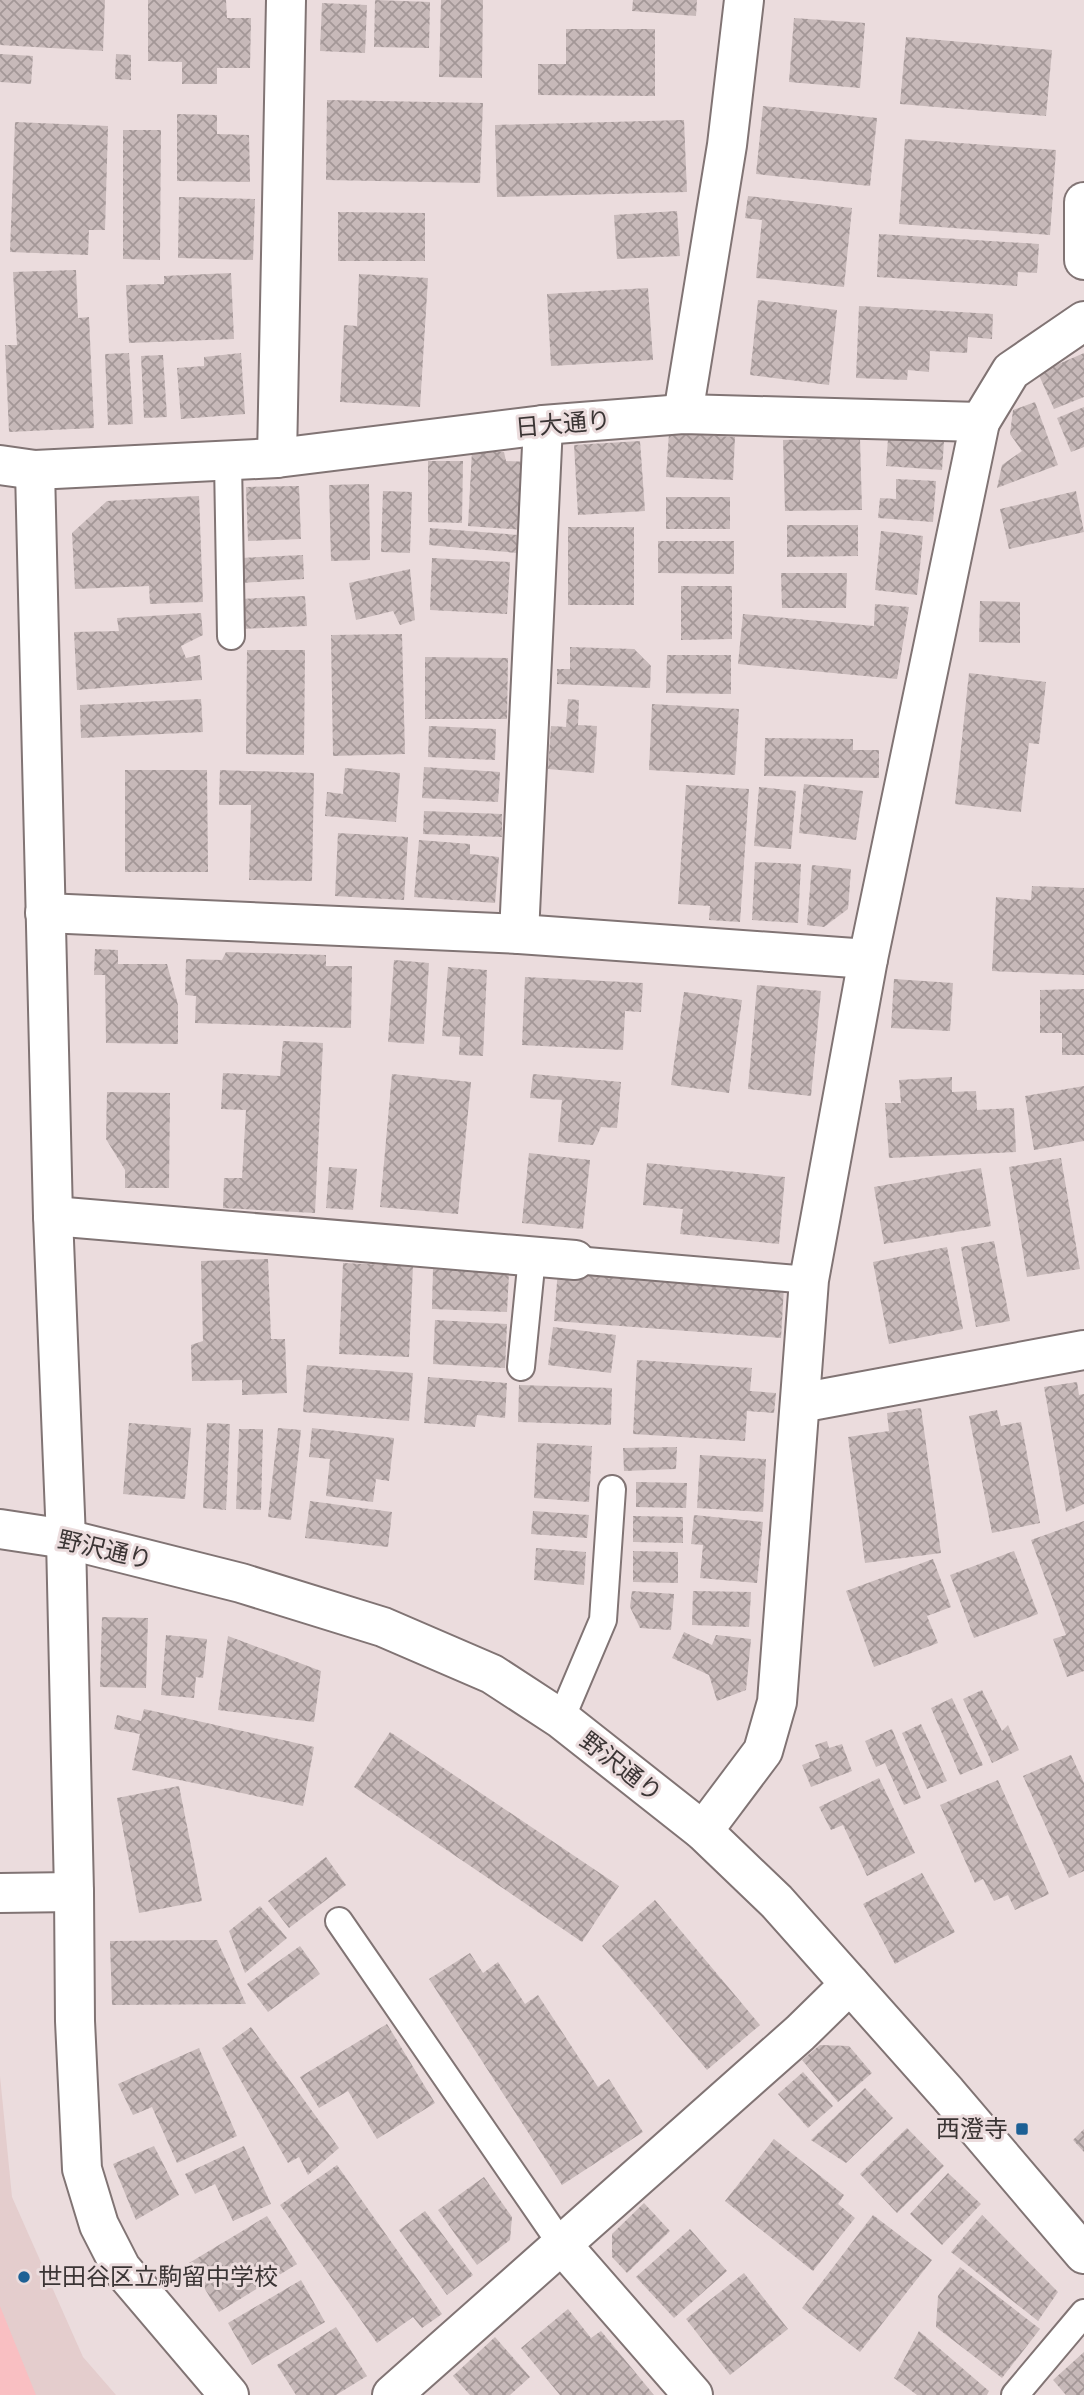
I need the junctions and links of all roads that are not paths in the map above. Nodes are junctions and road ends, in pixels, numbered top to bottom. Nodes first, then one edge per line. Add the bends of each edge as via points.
1 (286, 0) edge
2 (744, 0) edge
3 (1084, 202) edge
4 (1084, 260) edge
5 (1084, 321) edge
6 (683, 414) junction
7 (980, 422) junction
8 (543, 425) junction
9 (277, 458) junction
10 (228, 461) junction
11 (18, 467) edge
12 (231, 636) dead end
13 (45, 913) junction
14 (519, 934) junction
15 (868, 959) junction
16 (53, 1216) junction
17 (532, 1257) junction
18 (575, 1260) joint
19 (809, 1280) junction
20 (1084, 1349) edge
21 (521, 1367) dead end
22 (800, 1403) junction
23 (612, 1489) dead end
24 (0, 1529) edge
25 (66, 1539) junction
26 (561, 1719) junction
27 (703, 1831) junction
28 (74, 1892) junction
29 (0, 1893) edge
30 (339, 1921) dead end
31 (850, 1984) junction
32 (562, 2245) junction
33 (1084, 2254) edge
34 (1084, 2313) edge
35 (229, 2395) edge
36 (392, 2395) edge
37 (693, 2395) edge
38 (1015, 2395) edge

1 - 9 street
2 - 6 street via 727,145
3 - 4 street
5 - 7 street via 1011,371
6 - 7 street, 日大通り
6 - 8 street, 日大通り
7 - 15 street
8 - 9 street, 日大通り
8 - 14 street
9 - 10 street, 日大通り
10 - 11 street, 日大通り
10 - 12 lane
11 - 13 street
13 - 14 street
13 - 16 street
14 - 15 street
15 - 19 street
16 - 17 street
16 - 25 street
17 - 18 street
17 - 21 lane
18 - 19 lane
19 - 22 street
20 - 22 street
22 - 27 street via 777,1702 763,1751
23 - 26 lane via 603,1620
24 - 25 street, 野沢通り
25 - 26 street, 野沢通り via 241,1583 383,1627 492,1674
25 - 28 street
26 - 27 street, 野沢通り
27 - 31 street, 野沢通り via 776,1901
28 - 29 street
28 - 35 street via 82,2169 121,2268
30 - 32 lane
31 - 32 street
31 - 33 street, 野沢通り
32 - 36 street
32 - 37 street
34 - 38 lane

